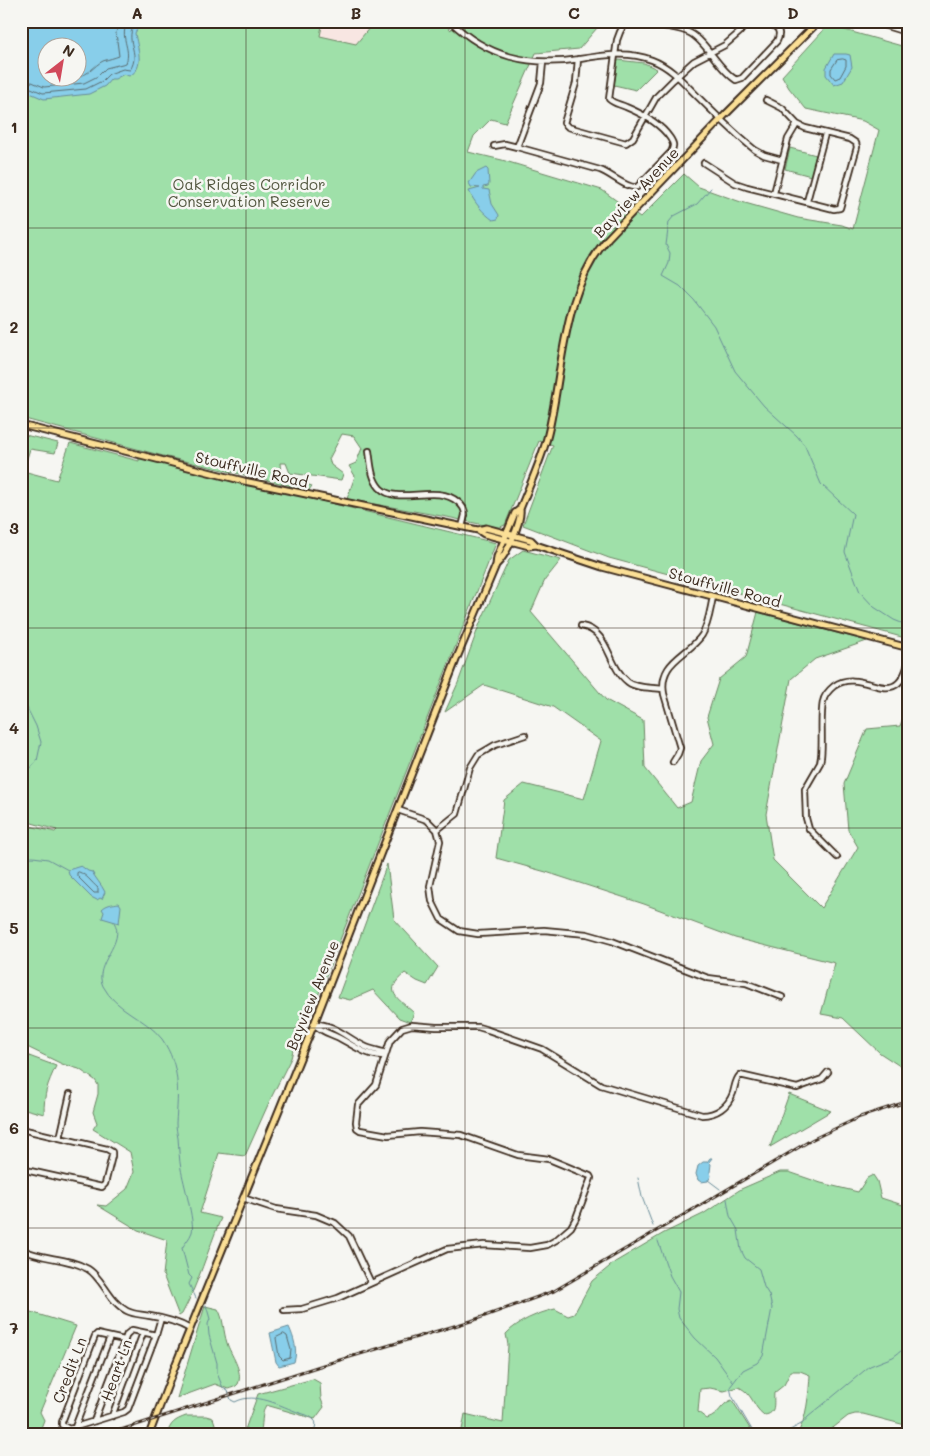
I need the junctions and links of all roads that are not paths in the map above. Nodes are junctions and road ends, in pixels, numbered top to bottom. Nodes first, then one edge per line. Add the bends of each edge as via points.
1 (450, 21) edge
2 (626, 21) edge
3 (649, 21) edge
4 (748, 21) edge
5 (766, 21) edge
6 (819, 21) edge
7 (870, 21) edge
8 (909, 33) edge
9 (710, 53) junction
10 (616, 54) junction
11 (578, 59) junction
12 (543, 62) junction
13 (677, 76) junction
14 (766, 100) dead end
15 (645, 116) junction
16 (721, 120) junction
17 (797, 124) junction
18 (825, 134) junction
19 (494, 146) dead end
20 (517, 147) junction
21 (782, 160) junction
22 (704, 163) dead end
23 (774, 193) junction
24 (807, 201) junction
25 (21, 425) edge
26 (369, 451) dead end
27 (462, 526) junction
28 (508, 537) junction
29 (713, 597) junction
30 (581, 626) dead end
31 (909, 648) edge
32 (909, 660) edge
33 (663, 689) junction
34 (525, 735) dead end
35 (673, 762) dead end
36 (398, 810) junction
37 (437, 830) junction
38 (837, 857) dead end
39 (782, 997) dead end
40 (314, 1024) junction
41 (385, 1056) junction
42 (828, 1072) dead end
43 (70, 1094) dead end
44 (21, 1129) edge
45 (60, 1138) junction
46 (21, 1169) edge
47 (244, 1198) junction
48 (21, 1248) edge
49 (371, 1283) junction
50 (284, 1310) dead end
51 (161, 1318) junction
52 (190, 1329) junction
53 (143, 1332) junction
54 (156, 1335) junction
55 (110, 1337) junction
56 (124, 1340) junction
57 (112, 1416) junction
58 (94, 1420) junction
59 (75, 1427) junction
60 (149, 1435) edge

1 - 12 street via 468,37 492,51 512,58
2 - 10 street via 620,32
3 - 9 street via 690,32
4 - 9 street via 732,40
5 - 9 street via 780,31 780,35 742,78 736,80 727,74
6 - 16 main road, Bayview Avenue
7 - 8 street
9 - 13 street via 694,61
10 - 11 street
10 - 13 street via 653,60
10 - 15 street via 609,99
11 - 12 street
11 - 15 street via 565,125 626,143 634,138
12 - 20 street via 541,83
13 - 15 street via 657,96
13 - 16 street
14 - 17 street via 782,108
15 - 20 street via 661,127 674,148 633,188 600,170
16 - 21 street via 755,150
16 - 28 main road, Bayview Avenue via 608,238 588,268 567,325 542,455 520,509 515,513
17 - 18 street
17 - 21 street
18 - 24 street
18 - 24 street via 850,139 857,147 842,204 834,209
19 - 20 street
21 - 23 street
22 - 23 street via 735,183
23 - 24 street
25 - 27 main road, Stouffville Road via 244,481
26 - 27 street via 372,473 384,492 450,496 460,503 465,512
27 - 28 main road, Stouffville Road via 478,530 486,528
28 - 29 main road, Stouffville Road via 531,540 602,567
28 - 36 main road, Bayview Avenue
29 - 31 main road, Stouffville Road
29 - 33 street via 702,635 676,658 665,676
30 - 33 street via 589,627 603,640 619,672 628,682
32 - 38 street via 903,679 893,687 846,680 830,690 823,701 820,763 805,789 805,809 809,829
33 - 35 street via 680,748
34 - 37 street via 495,745 478,755 470,768 457,814
36 - 37 street via 427,820
36 - 40 main road, Bayview Avenue
37 - 39 street via 440,841 430,886 432,901 441,919 459,931 478,934 544,930 587,934 708,978 746,982
40 - 41 street via 343,1033
40 - 47 main road, Bayview Avenue
41 - 42 street via 390,1040 402,1028 412,1025 478,1027 542,1049 601,1085 706,1115 725,1106 740,1075 797,1088 822,1079
41 - 49 street via 376,1084 358,1105 356,1122 360,1130 388,1135 420,1132 461,1135 518,1155 549,1159 590,1178 571,1227 547,1245 530,1248 484,1245 447,1249
43 - 45 street
44 - 45 street
45 - 46 street via 112,1152 104,1186 99,1188
47 - 49 street via 276,1209 316,1215 335,1223 349,1236
47 - 52 main road, Bayview Avenue
48 - 51 street via 89,1269 115,1303 126,1311
49 - 50 street via 338,1298 302,1309
51 - 52 street
51 - 54 street
52 - 60 main road, Bayview Avenue
53 - 54 street
53 - 56 street via 129,1330
53 - 57 street, Heart Ln
54 - 57 street via 130,1406
55 - 56 street, Credit Ln
55 - 59 street
55 - 59 street, Credit Ln via 94,1336 62,1422 65,1428
56 - 58 street
57 - 58 street
58 - 59 street

